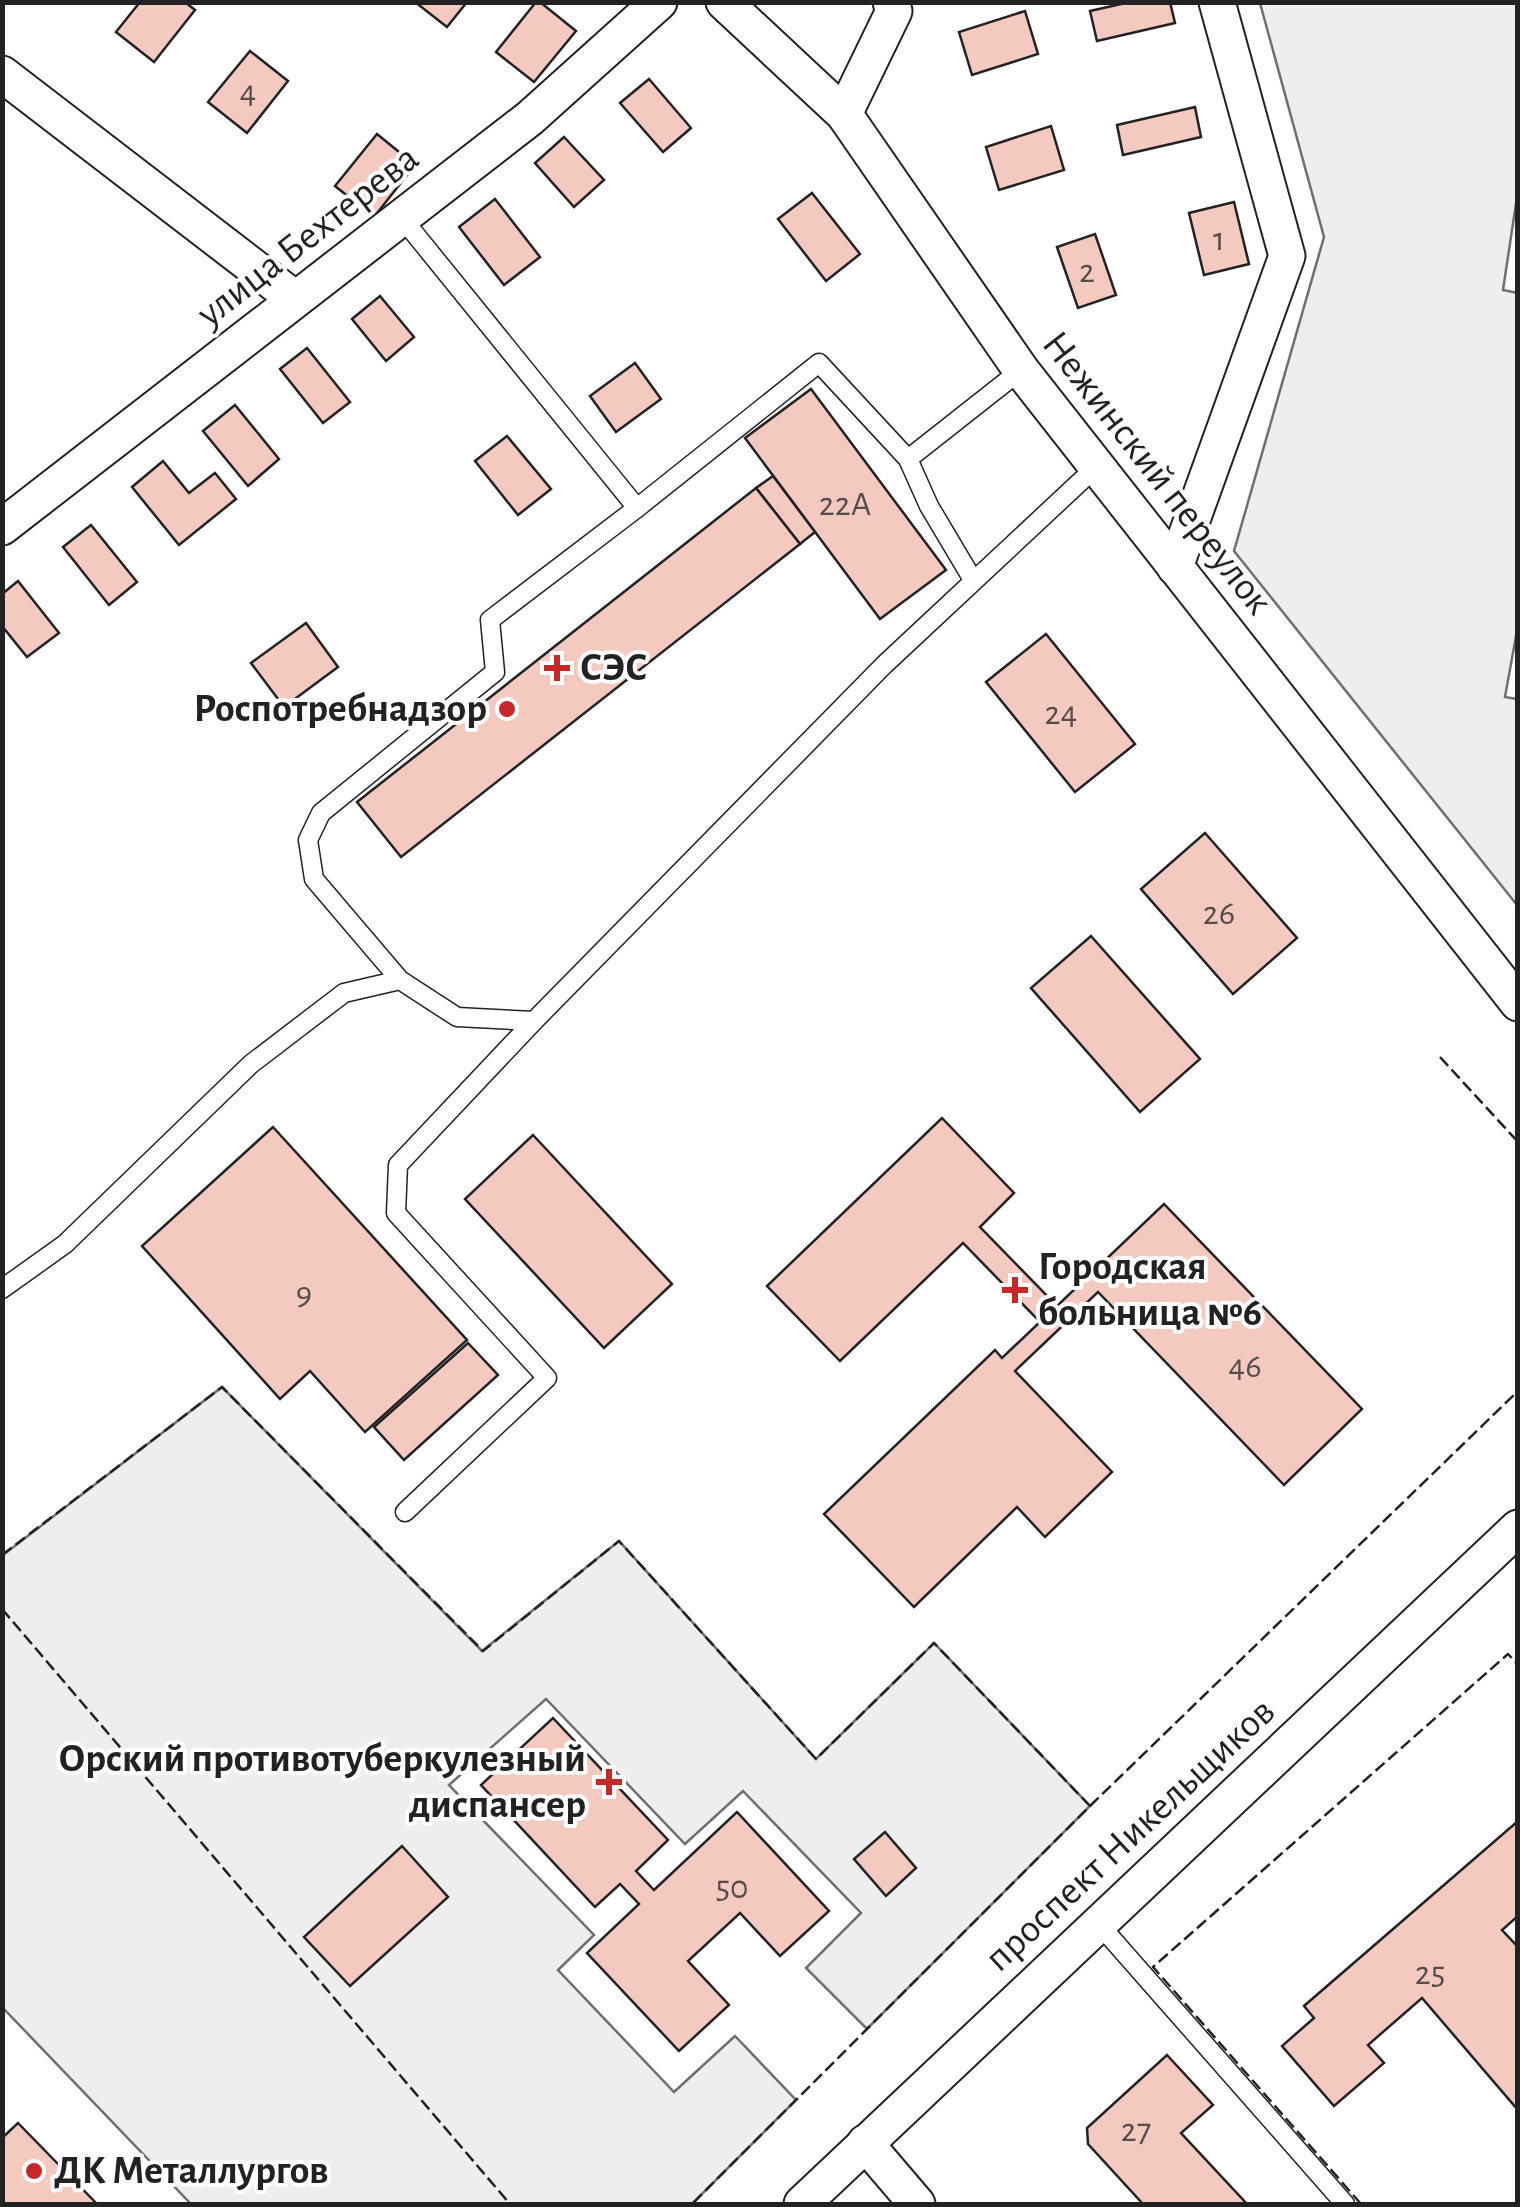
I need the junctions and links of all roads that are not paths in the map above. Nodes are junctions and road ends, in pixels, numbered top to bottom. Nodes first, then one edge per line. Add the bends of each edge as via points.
1 (659, 2) edge
2 (724, 2) edge
3 (891, 2) edge
4 (1218, 2) edge
5 (2, 74) edge
6 (844, 114) junction
7 (402, 218) junction
8 (295, 299) junction
9 (1021, 370) junction
10 (908, 459) junction
11 (1096, 467) junction
12 (637, 508) junction
13 (2, 528) edge
14 (1175, 567) junction
15 (974, 580) junction
16 (400, 980) junction
17 (1518, 1004) edge
18 (534, 1021) junction
19 (2, 1288) edge
20 (405, 1512) dead end
21 (1518, 1528) edge
22 (1098, 1923) junction
23 (864, 2143) junction
24 (802, 2204) edge
25 (917, 2204) edge
26 (1345, 2204) edge

1 - 7 street, улица Бехтерева via 530,118
2 - 6 street, Нежинский переулок
3 - 6 street via 894,11
4 - 14 street via 1287,256
5 - 8 street
6 - 9 street, Нежинский переулок
7 - 8 street, улица Бехтерева
7 - 12 lane
8 - 13 street, улица Бехтерева
9 - 10 lane
9 - 11 street, Нежинский переулок
10 - 12 lane via 820,362
10 - 15 lane
11 - 14 street, Нежинский переулок
11 - 15 lane
12 - 16 lane via 490,620 494,672 320,814 308,840 314,878
14 - 17 street, Нежинский переулок
15 - 18 lane
16 - 18 lane via 457,1017
16 - 19 lane via 344,994 251,1064 65,1244
18 - 20 lane via 398,1165 396,1213 547,1378
21 - 22 street, проспект Никельщиков
22 - 23 street, проспект Никельщиков
22 - 26 lane
23 - 24 street, проспект Никельщиков
23 - 25 street

